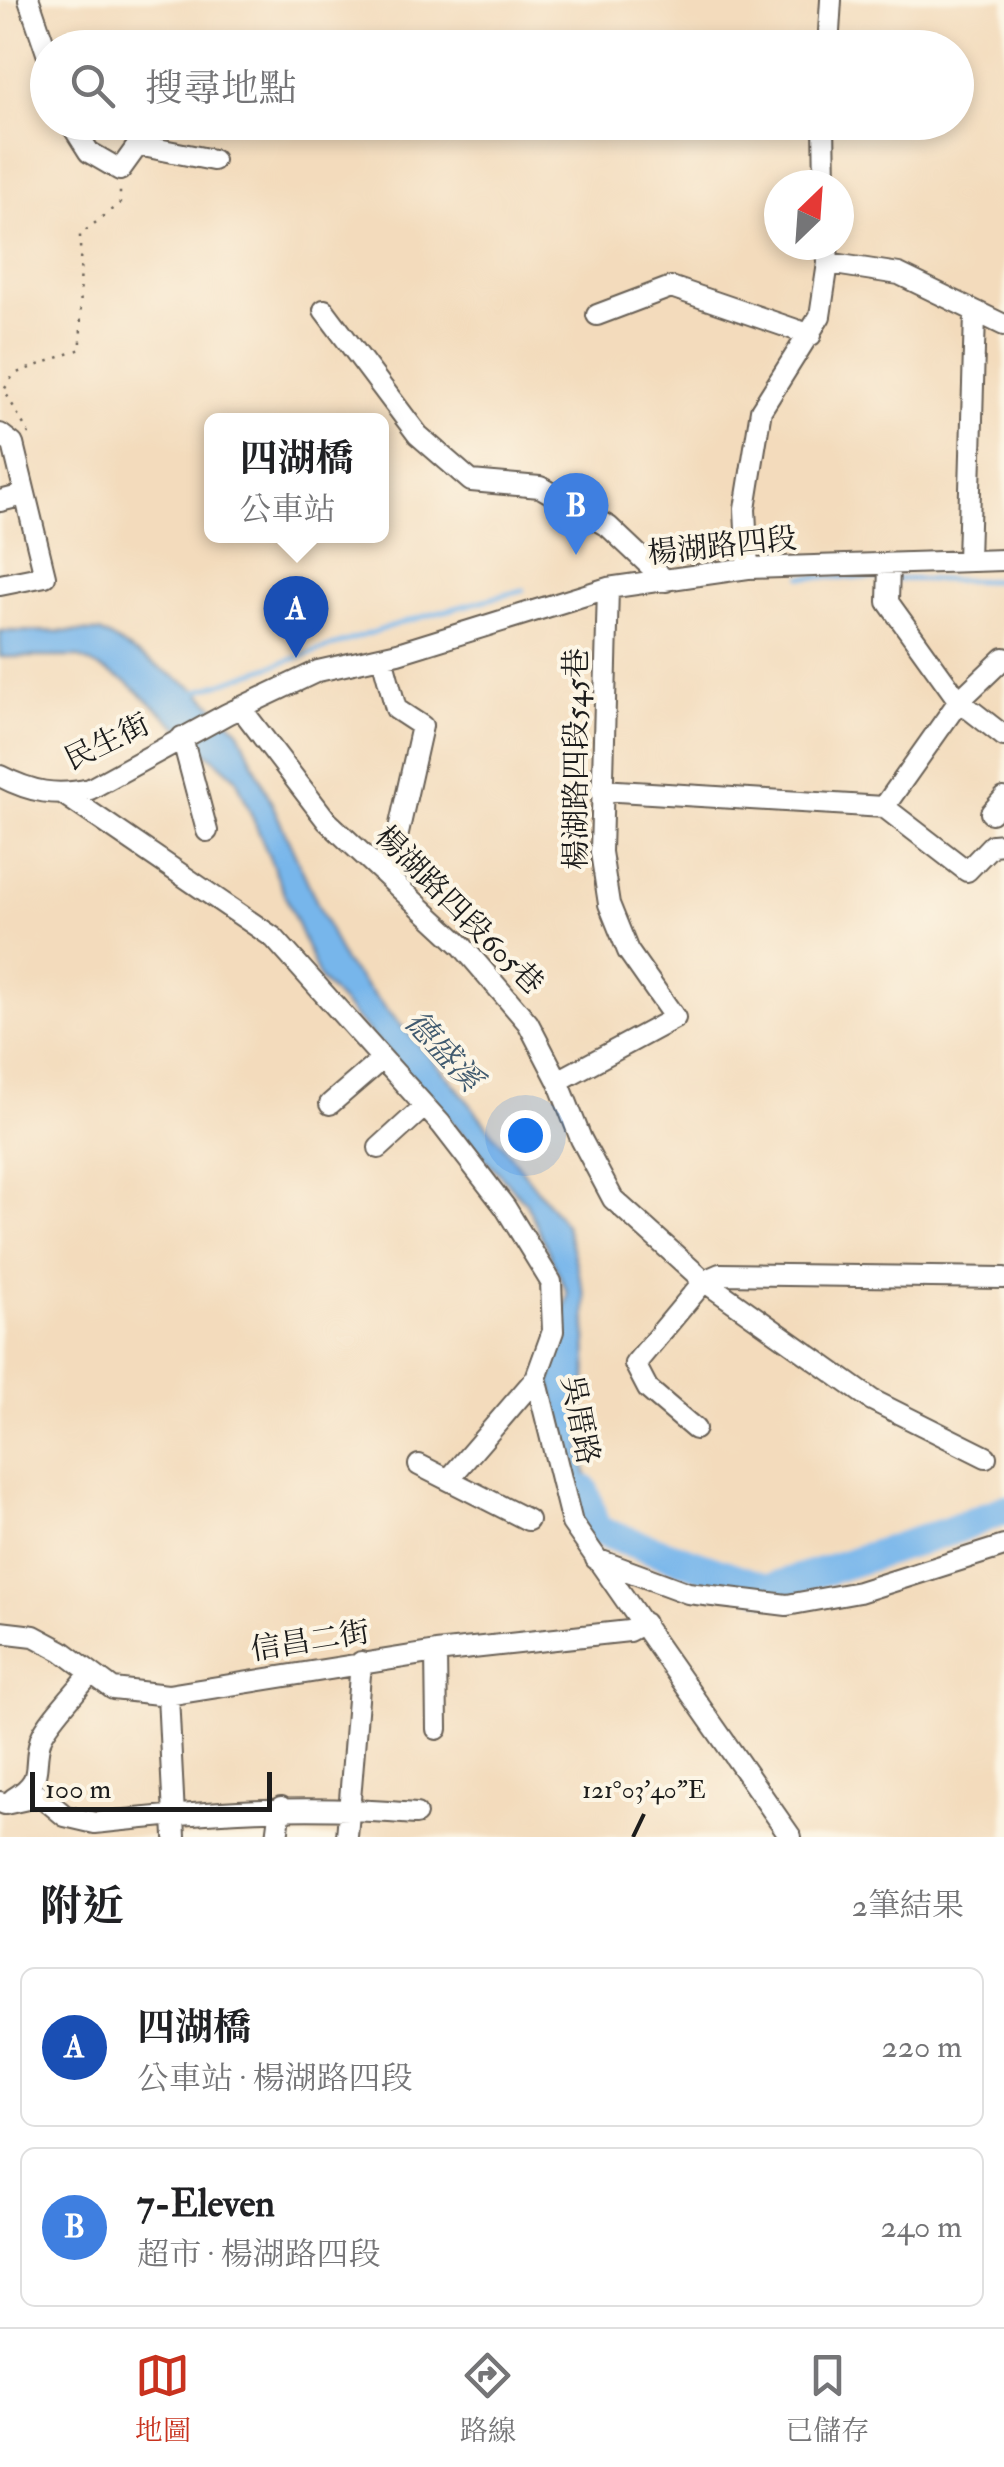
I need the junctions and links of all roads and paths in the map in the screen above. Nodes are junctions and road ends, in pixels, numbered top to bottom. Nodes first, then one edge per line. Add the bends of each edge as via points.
1 (29, 0) edge
2 (831, 0) edge
3 (39, 30) edge
4 (829, 30) edge
5 (81, 140) edge
6 (139, 140) edge
7 (824, 140) edge
8 (138, 146) junction
9 (213, 160) dead end
10 (120, 170) junction
11 (825, 170) edge
12 (827, 260) edge
13 (849, 260) edge
14 (324, 310) dead end
15 (976, 314) junction
16 (598, 315) dead end
17 (1004, 325) edge
18 (811, 335) junction
19 (6, 439) edge
20 (24, 495) junction
21 (0, 500) edge
22 (968, 560) junction
23 (1004, 560) edge
24 (889, 565) junction
25 (748, 568) junction
26 (666, 581) junction
27 (0, 584) edge
28 (608, 588) junction
29 (382, 657) junction
30 (1004, 658) edge
31 (959, 701) junction
32 (234, 710) junction
33 (1004, 736) edge
34 (182, 737) junction
35 (0, 776) edge
36 (602, 790) junction
37 (65, 795) junction
38 (884, 807) junction
39 (207, 831) dead end
40 (1004, 844) edge
41 (393, 856) dead end
42 (382, 1058) junction
43 (558, 1080) junction
44 (330, 1104) dead end
45 (425, 1106) junction
46 (379, 1148) dead end
47 (1004, 1278) edge
48 (704, 1281) junction
49 (536, 1378) junction
50 (694, 1429) dead end
51 (986, 1457) dead end
52 (419, 1465) dead end
53 (449, 1480) junction
54 (528, 1520) dead end
55 (1004, 1546) edge
56 (596, 1559) junction
57 (644, 1623) junction
58 (0, 1632) edge
59 (436, 1652) junction
60 (361, 1662) junction
61 (90, 1674) junction
62 (168, 1694) junction
63 (437, 1728) dead end
64 (2, 1807) edge
65 (281, 1807) junction
66 (351, 1808) junction
67 (416, 1814) dead end
68 (174, 1815) junction
69 (175, 1837) edge
70 (277, 1837) edge
71 (347, 1837) edge
72 (791, 1837) edge

1 - 3 street
2 - 4 street
5 - 10 street
6 - 8 street
7 - 11 street
8 - 9 street
8 - 10 street
10 - 19 path via 120,203 80,235 81,349 14,374 4,390 29,434
12 - 18 street
13 - 15 street via 899,274
14 - 26 street via 418,435 471,481 540,487 609,526
15 - 17 street
15 - 22 street
16 - 18 street via 671,287
18 - 25 street via 762,410 746,509
19 - 20 street
20 - 21 street
20 - 27 street via 44,576
22 - 23 street, 楊湖路四段
22 - 24 street, 楊湖路四段
24 - 25 street, 楊湖路四段
24 - 31 street via 888,602
25 - 26 street, 楊湖路四段
26 - 28 street, 楊湖路四段
28 - 29 street, 楊湖路四段
28 - 36 street, 楊湖路四段545巷
29 - 32 street, 楊湖路四段 via 318,672
29 - 41 street via 396,709 422,726
30 - 31 street
31 - 33 street
31 - 38 street
32 - 34 street, 民生街
32 - 43 street, 楊湖路四段605巷 via 328,821 462,946 528,1023
34 - 37 street, 民生街 via 90,790
34 - 39 street
35 - 37 street, 民生街
36 - 38 street
36 - 43 street, 楊湖路四段545巷 via 609,904 628,951 675,1018
37 - 42 street, 吳厝路 via 274,938
38 - 40 street via 967,871 992,845
42 - 44 street
42 - 45 street, 吳厝路
43 - 48 street, 楊湖路四段605巷 via 613,1199
45 - 46 street
45 - 49 street, 吳厝路 via 506,1207 551,1282 553,1331
47 - 48 street via 720,1274
48 - 50 street via 635,1364 648,1388
48 - 51 street, 楊湖路四段605巷 via 872,1400
49 - 53 street
49 - 56 street, 吳厝路 via 572,1523
52 - 53 street
53 - 54 street
55 - 56 street via 859,1592 787,1605 688,1593
56 - 57 street, 吳厝路
57 - 59 street, 信昌二街 via 629,1631
57 - 72 street, 吳厝路
58 - 61 street, 信昌二街 via 34,1636
59 - 60 street, 信昌二街
59 - 63 street
60 - 62 street, 信昌二街
60 - 66 street
61 - 62 street, 信昌二街 via 113,1689
61 - 64 street via 42,1737 30,1789
62 - 68 street
64 - 68 street via 41,1796 65,1816 95,1823
65 - 66 street
65 - 68 street
65 - 70 street
66 - 67 street
66 - 71 street
68 - 69 street

